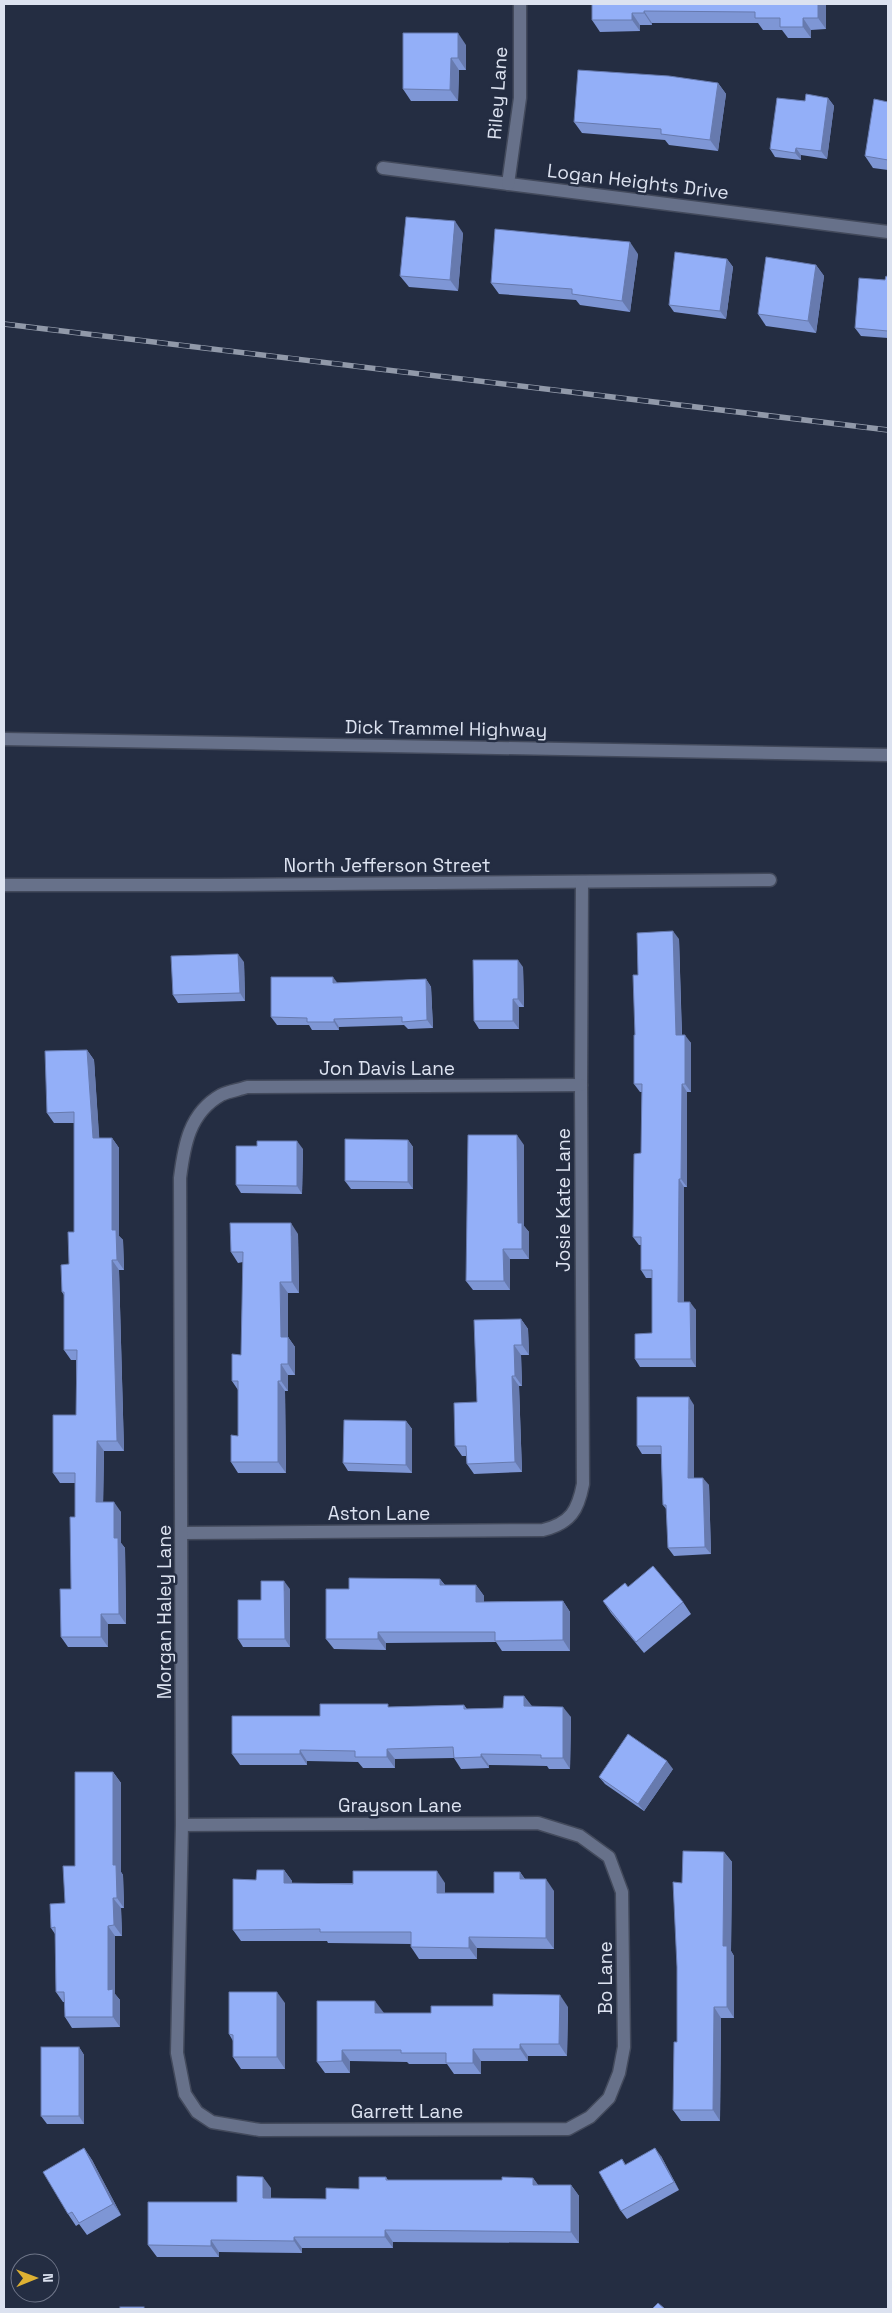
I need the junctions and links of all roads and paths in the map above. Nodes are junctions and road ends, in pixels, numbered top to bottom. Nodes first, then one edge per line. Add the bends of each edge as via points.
1 (520, 4) edge
2 (383, 168) dead end
3 (508, 184) junction
4 (888, 232) edge
5 (4, 739) edge
6 (888, 755) edge
7 (770, 880) dead end
8 (582, 882) junction
9 (4, 885) edge
10 (580, 1085) junction
11 (201, 1112) joint
12 (571, 1516) joint
13 (182, 1533) junction
14 (182, 1825) junction
15 (609, 1857) joint
16 (609, 2098) joint
17 (197, 2112) joint

1 - 3 street, Riley Lane via 520,98
2 - 3 street, Logan Heights Drive
3 - 4 street, Logan Heights Drive
5 - 6 street, Dick Trammel Highway
7 - 8 street, North Jefferson Street
8 - 9 street, North Jefferson Street
8 - 10 street, Josie Kate Lane
10 - 11 street, Jon Davis Lane via 247,1087 221,1095
10 - 12 street, Josie Kate Lane via 583,1484 580,1502
11 - 13 street, Morgan Haley Lane via 185,1141 180,1178
12 - 13 street, Aston Lane via 559,1526 544,1530
13 - 14 street, Morgan Haley Lane
14 - 15 street, Grayson Lane via 538,1823 580,1836
14 - 17 street, Morgan Haley Lane via 177,2053 185,2094
15 - 16 street, Bo Lane via 622,1892 624,2047 619,2073
16 - 17 street, Garrett Lane via 590,2117 568,2129 260,2130 212,2122

